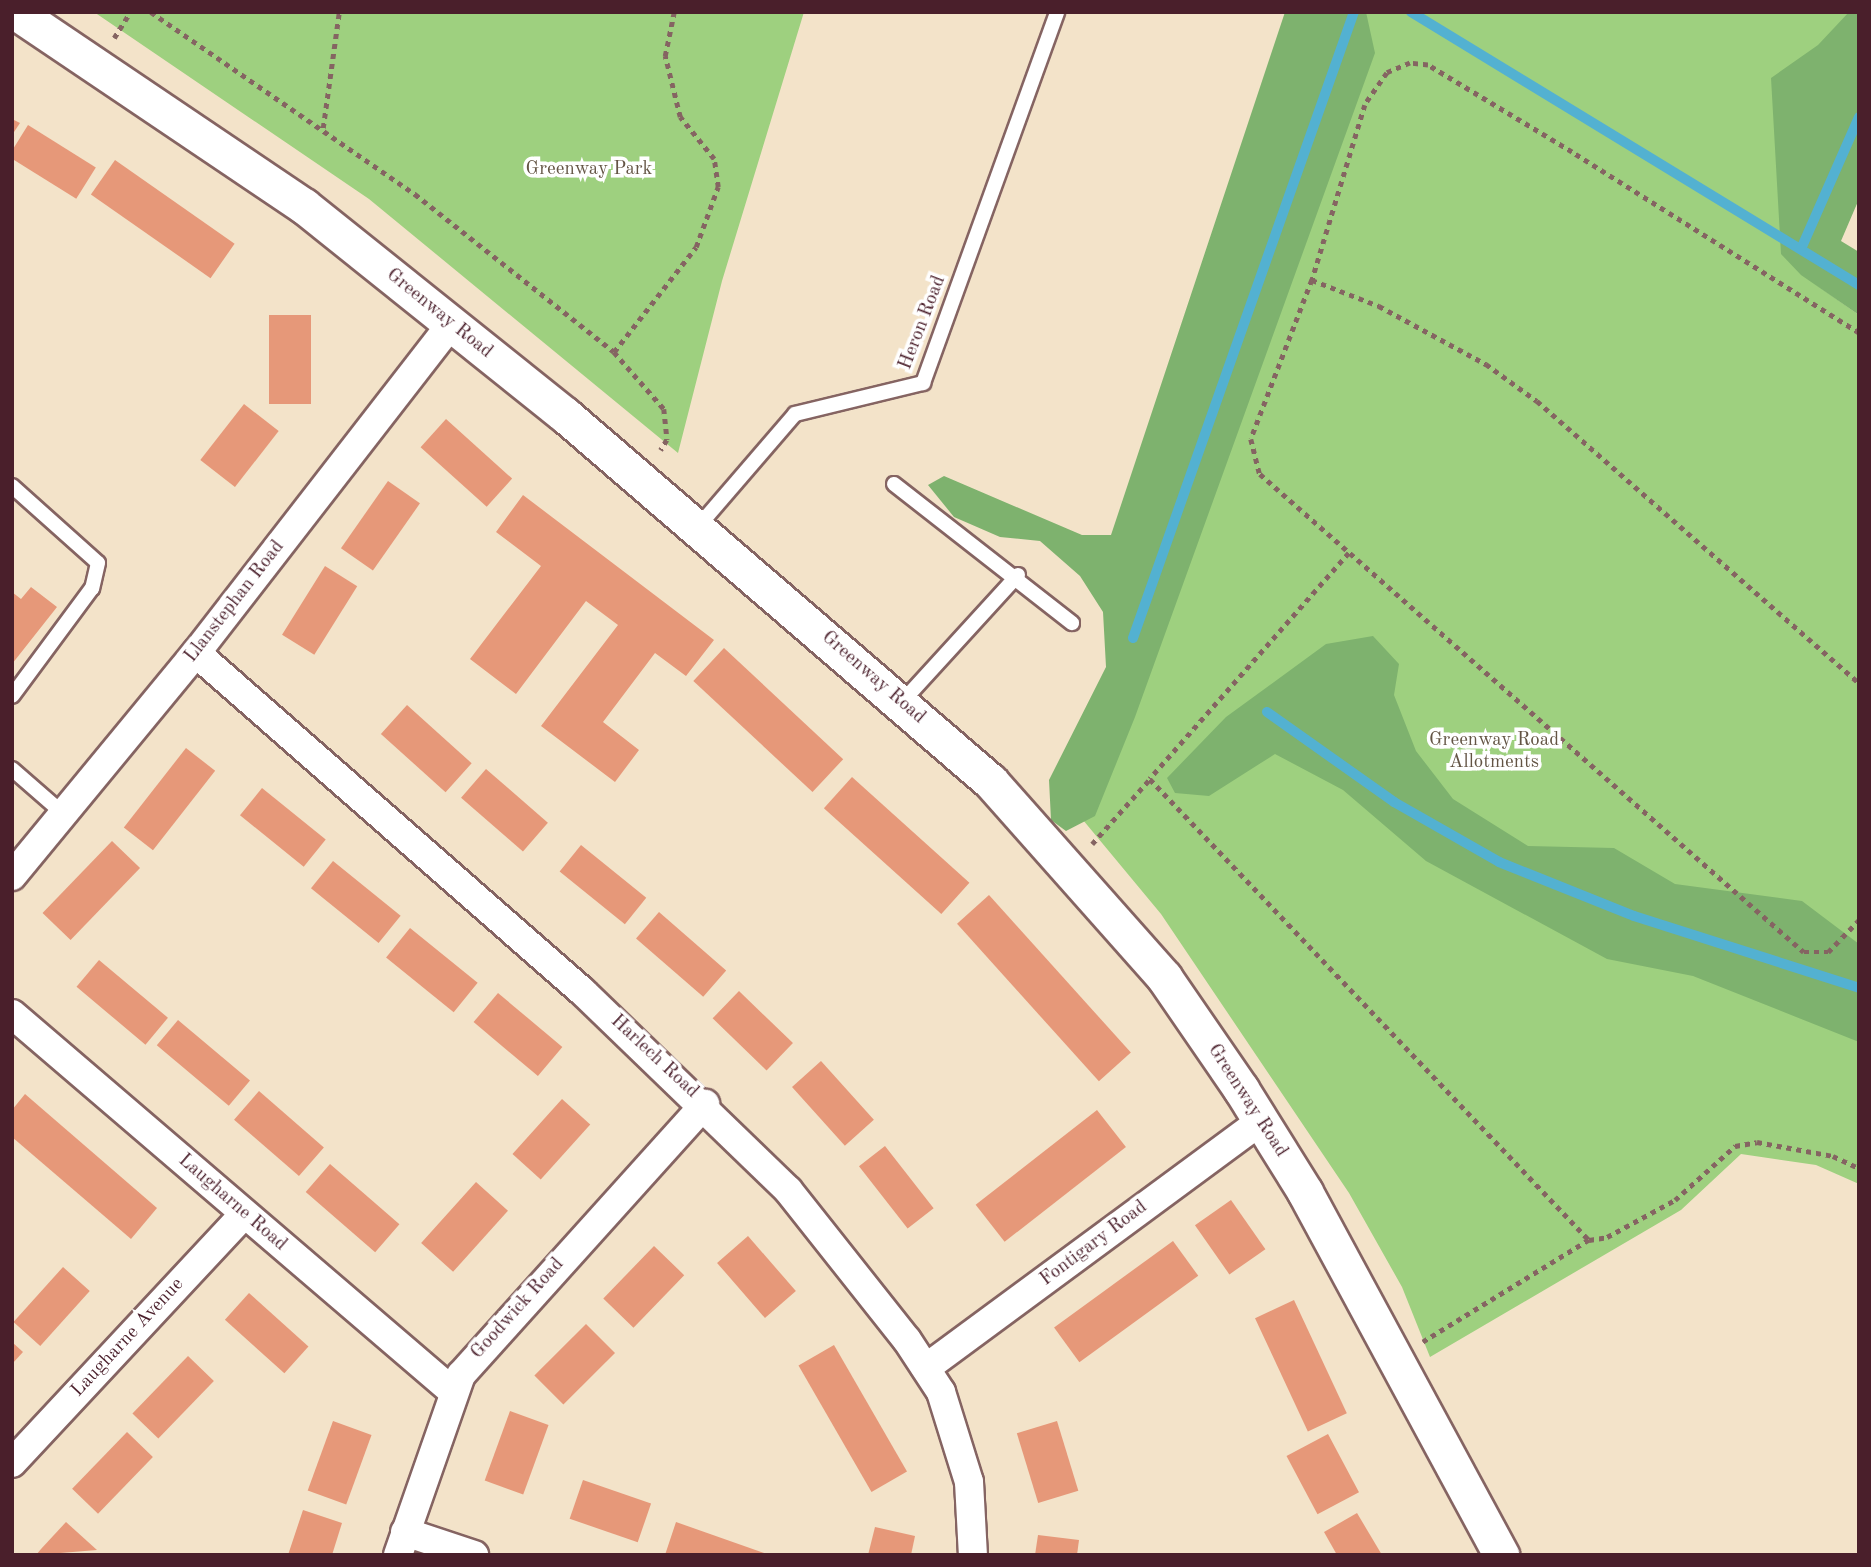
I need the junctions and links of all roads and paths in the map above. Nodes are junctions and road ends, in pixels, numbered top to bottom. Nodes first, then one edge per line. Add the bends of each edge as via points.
1 (16, 12) edge
2 (130, 12) edge
3 (151, 12) edge
4 (339, 12) edge
5 (674, 12) edge
6 (1057, 12) edge
7 (112, 42) dead end
8 (323, 128) junction
9 (1312, 280) junction
10 (452, 323) junction
11 (1859, 333) edge
12 (614, 352) junction
13 (662, 450) dead end
14 (894, 484) dead end
15 (12, 486) edge
16 (696, 528) junction
17 (1349, 553) junction
18 (1018, 575) junction
19 (1072, 623) dead end
20 (196, 653) junction
21 (1859, 682) edge
22 (12, 696) edge
23 (902, 702) junction
24 (12, 769) edge
25 (1150, 779) junction
26 (65, 815) junction
27 (1071, 869) junction
28 (12, 876) edge
29 (1859, 920) edge
30 (12, 1014) edge
31 (705, 1104) junction
32 (1261, 1121) junction
33 (1859, 1168) edge
34 (244, 1214) junction
35 (1589, 1240) junction
36 (1395, 1359) junction
37 (926, 1368) junction
38 (452, 1391) junction
39 (12, 1463) edge
40 (402, 1544) edge
41 (1492, 1552) edge
42 (474, 1555) edge
43 (973, 1555) edge

1 - 10 street, Greenway Road via 234,155
2 - 7 path
3 - 8 path
4 - 8 path
5 - 12 path via 665,56 680,117 714,159 718,187 696,247
6 - 16 lane, Heron Road via 923,383 795,414
8 - 12 path
9 - 11 path via 1365,105 1387,73 1410,63 1427,65 1561,145
9 - 17 path via 1251,439 1260,474
9 - 21 path via 1379,306 1486,364 1537,401
10 - 16 street, Greenway Road
10 - 20 street, Llanstephan Road
12 - 13 path via 664,409 667,440
14 - 18 lane
15 - 22 lane via 98,563 92,588
16 - 23 street, Greenway Road
17 - 25 path
17 - 29 path via 1804,952 1828,952
18 - 19 lane
18 - 23 lane
20 - 26 street, Llanstephan Road
20 - 31 street, Harlech Road
23 - 27 street, Greenway Road via 991,782
24 - 26 lane
25 - 27 path
25 - 35 path
26 - 28 street, Llanstephan Road
27 - 32 street, Greenway Road via 1164,977
30 - 34 street, Laugharne Road
31 - 37 street, Harlech Road via 788,1190
31 - 38 street, Goodwick Road via 477,1352
32 - 36 street, Greenway Road
32 - 37 street, Fontigary Road
33 - 35 path via 1833,1156 1770,1144 1735,1146 1675,1200 1607,1237
34 - 38 street, Laugharne Road
34 - 39 street, Laugharne Avenue
35 - 36 path
36 - 41 street, Greenway Road
37 - 43 street, Harlech Road via 961,1449 973,1510
38 - 40 street, Goodwick Road
40 - 42 street

